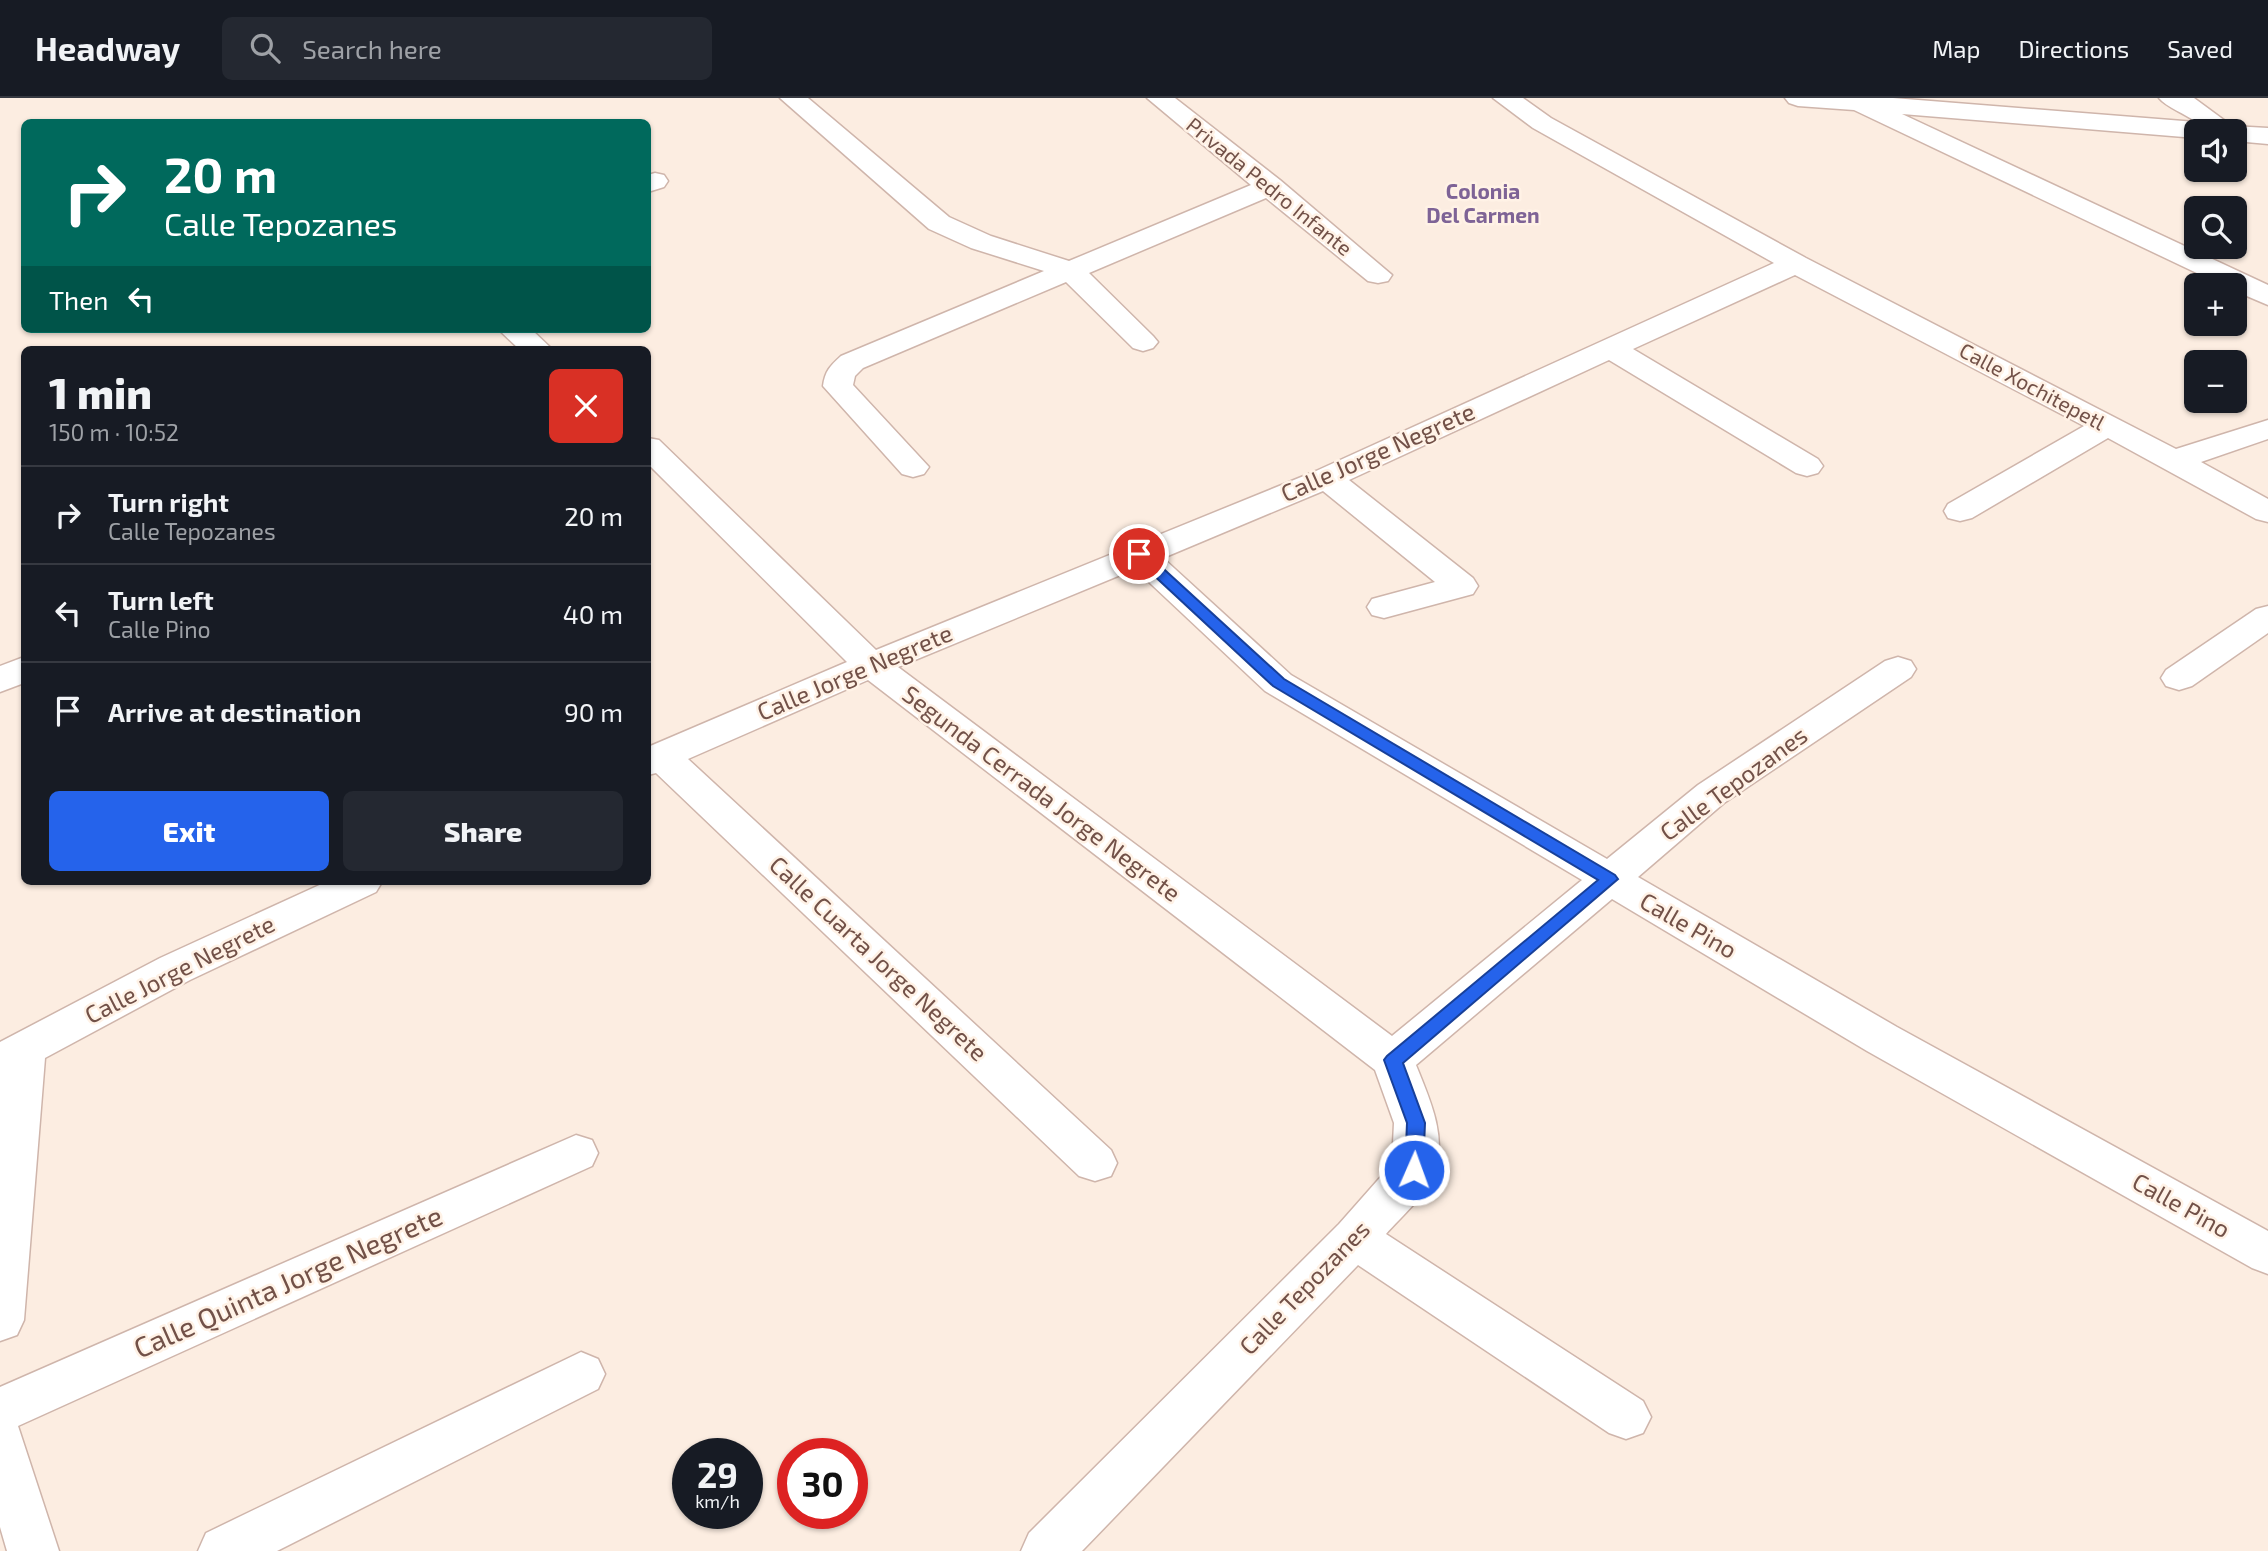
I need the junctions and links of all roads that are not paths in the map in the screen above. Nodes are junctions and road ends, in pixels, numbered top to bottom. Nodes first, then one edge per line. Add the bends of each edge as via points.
1 (793, 98) edge
2 (1160, 98) edge
3 (1506, 98) edge
4 (1798, 98) edge
5 (2172, 98) edge
6 (1863, 105) junction
7 (2208, 119) edge
8 (2184, 129) edge
9 (2247, 134) edge
10 (2266, 135) edge
11 (1271, 186) junction
12 (1796, 264) junction
13 (1070, 270) junction
14 (1378, 275) dead end
15 (2268, 296) edge
16 (518, 333) edge
17 (1143, 342) dead end
18 (533, 346) edge
19 (1610, 348) junction
20 (2106, 426) junction
21 (2268, 429) edge
22 (651, 450) edge
23 (2174, 460) junction
24 (1807, 466) dead end
25 (913, 467) dead end
26 (1327, 478) junction
27 (1960, 511) dead end
28 (2268, 512) edge
29 (1139, 554) junction
30 (1384, 607) dead end
31 (2268, 617) edge
32 (871, 665) junction
33 (1898, 669) dead end
34 (21, 670) edge
35 (2179, 678) dead end
36 (0, 680) edge
37 (654, 759) edge
38 (1610, 879) junction
39 (356, 885) edge
40 (12, 1056) edge
41 (1393, 1060) junction
42 (576, 1153) dead end
43 (1095, 1163) dead end
44 (1354, 1238) junction
45 (2268, 1254) edge
46 (0, 1320) edge
47 (581, 1374) dead end
48 (0, 1410) edge
49 (1626, 1417) dead end
50 (0, 1441) edge
51 (33, 1551) edge
52 (224, 1551) edge
53 (1047, 1551) edge

1 - 13 street via 939,223 981,242
2 - 11 street, Privada Pedro Infante
3 - 12 street
4 - 6 street
5 - 7 street
6 - 8 street
6 - 15 street
9 - 10 street
11 - 13 street
11 - 14 street, Privada Pedro Infante
12 - 19 street, Calle Jorge Negrete
12 - 20 street, Calle Xochitepetl
13 - 17 street
13 - 25 street via 852,362 840,373 838,386
16 - 18 street
19 - 24 street
19 - 26 street, Calle Jorge Negrete
20 - 23 street, Calle Xochitepetl
20 - 27 street
21 - 23 street
22 - 32 street, Segunda Cerrada Jorge Negrete
23 - 28 street, Calle Xochitepetl
26 - 29 street, Calle Jorge Negrete
26 - 30 street via 1461,586
29 - 32 street, Calle Jorge Negrete
29 - 38 street, Calle Pino via 1278,682
31 - 35 street
32 - 37 street, Calle Jorge Negrete
32 - 41 street, Segunda Cerrada Jorge Negrete
33 - 38 street, Calle Tepozanes via 1711,794
34 - 36 street
37 - 43 street, Calle Cuarta Jorge Negrete
38 - 41 street, Calle Tepozanes
38 - 45 street, Calle Pino via 1881,1039
39 - 40 street, Calle Jorge Negrete via 175,969
40 - 46 street
41 - 44 street, Calle Tepozanes via 1416,1123 1414,1170
42 - 48 street, Calle Quinta Jorge Negrete
44 - 49 street
44 - 53 street, Calle Tepozanes
47 - 52 street
50 - 51 street

